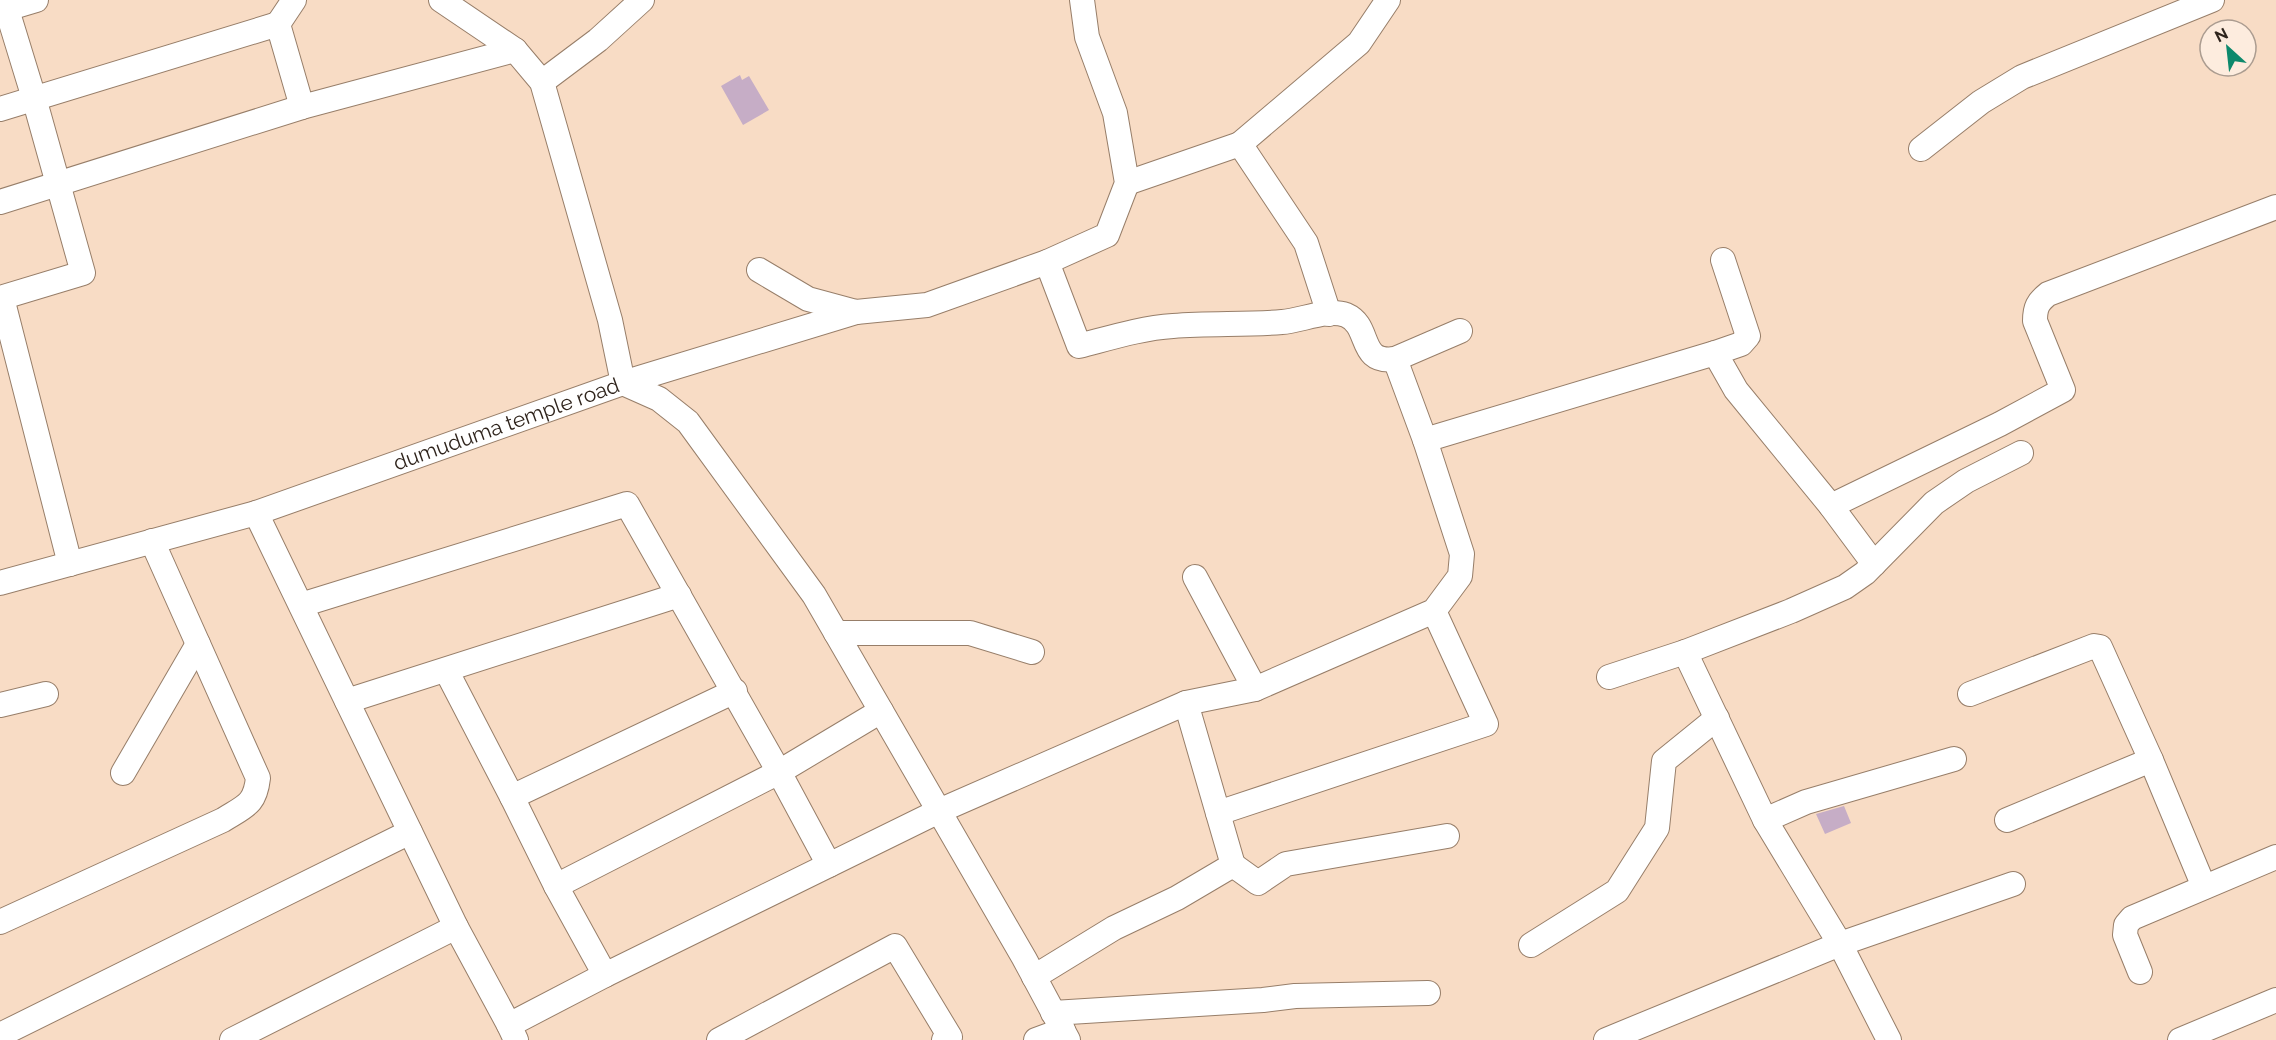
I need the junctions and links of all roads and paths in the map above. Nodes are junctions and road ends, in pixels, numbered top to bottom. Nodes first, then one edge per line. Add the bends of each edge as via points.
1 (36, 0) edge
2 (294, 0) edge
3 (441, 0) edge
4 (642, 0) edge
5 (1082, 0) edge
6 (1388, 0) edge
7 (2212, 0) edge
8 (5, 10) edge
9 (279, 24) junction
10 (515, 50) junction
11 (542, 82) junction
12 (34, 98) junction
13 (302, 107) junction
14 (0, 109) edge
15 (1240, 144) junction
16 (1921, 149) dead end
17 (1127, 183) junction
18 (58, 184) junction
19 (0, 202) edge
20 (2276, 207) edge
21 (1723, 260) dead end
22 (1047, 262) junction
23 (759, 270) dead end
24 (1, 298) edge
25 (856, 312) junction
26 (1329, 314) junction
27 (1460, 331) dead end
28 (1715, 353) junction
29 (1395, 359) junction
30 (623, 383) junction
31 (1425, 440) junction
32 (2021, 453) dead end
33 (1831, 506) junction
34 (256, 513) junction
35 (152, 541) junction
36 (70, 564) junction
37 (1874, 564) junction
38 (1195, 577) dead end
39 (0, 584) edge
40 (679, 595) junction
41 (301, 606) junction
42 (1434, 611) junction
43 (836, 633) junction
44 (198, 644) junction
45 (1032, 652) dead end
46 (1685, 652) junction
47 (446, 669) junction
48 (1608, 677) dead end
49 (1255, 689) junction
50 (735, 691) junction
51 (46, 694) dead end
52 (1970, 694) dead end
53 (346, 701) junction
54 (1186, 703) junction
55 (0, 705) edge
56 (881, 711) junction
57 (1717, 718) junction
58 (1954, 759) dead end
59 (2151, 760) junction
60 (779, 772) junction
61 (123, 773) dead end
62 (512, 797) junction
63 (939, 812) junction
64 (1218, 813) junction
65 (1765, 820) junction
66 (2007, 820) dead end
67 (410, 832) junction
68 (1447, 836) dead end
69 (2276, 857) edge
70 (829, 865) junction
71 (1233, 865) junction
72 (2013, 884) dead end
73 (556, 886) junction
74 (2204, 887) junction
75 (0, 922) edge
76 (456, 927) junction
77 (1840, 944) junction
78 (1531, 945) dead end
79 (2140, 972) dead end
80 (604, 975) junction
81 (1034, 977) junction
82 (1428, 993) dead end
83 (2276, 1000) edge
84 (1061, 1028) edge
85 (513, 1032) edge
86 (0, 1035) edge
87 (232, 1040) edge
88 (719, 1040) edge
89 (944, 1040) edge
90 (1036, 1040) edge
91 (1606, 1040) edge
92 (1889, 1040) edge
93 (2180, 1040) edge

1 - 8 street
2 - 9 street
3 - 10 street, dumuduma temple road
4 - 11 street via 598,40
5 - 17 street via 1087,37 1115,113
6 - 15 street via 1359,43
7 - 16 street via 2022,77 1981,102
8 - 12 street
9 - 12 street
9 - 13 street
10 - 11 street, dumuduma temple road
10 - 13 street
11 - 30 street, dumuduma temple road via 610,320
12 - 14 street
12 - 18 street
13 - 18 street
15 - 17 street
15 - 26 street via 1306,243
17 - 22 street via 1107,235
18 - 19 street
18 - 24 street via 83,273
20 - 33 street via 2048,294 2038,302 2035,321 2063,390
21 - 28 street via 1748,336 1741,344
22 - 25 street via 927,305
22 - 26 street via 1079,346 1171,326 1285,322
23 - 25 street via 808,298
24 - 36 street
25 - 30 street
26 - 29 street via 1345,315 1352,320 1370,353 1384,361
27 - 29 street
28 - 31 street
28 - 33 street via 1737,390
29 - 31 street
30 - 34 street, dumuduma temple road
30 - 43 street via 659,399 688,422 814,595
31 - 42 street via 1462,554 1460,576
32 - 37 street via 1966,481 1934,503
33 - 37 street
34 - 35 street, dumuduma temple road
34 - 41 street
35 - 36 street, dumuduma temple road
35 - 44 street
36 - 39 street, dumuduma temple road
37 - 46 street via 1845,587
38 - 49 street
40 - 41 street via 627,504
40 - 47 street
40 - 50 street
41 - 53 street
42 - 49 street
42 - 64 street via 1486,724
43 - 45 street via 969,633
43 - 56 street
44 - 61 street
44 - 75 street via 258,778 256,794 249,804 223,820
46 - 48 street
46 - 57 street
47 - 53 street
47 - 62 street
49 - 54 street
50 - 60 street
50 - 62 street
51 - 55 street
52 - 59 street via 2098,645
53 - 67 street
54 - 63 street
54 - 64 street
56 - 60 street
56 - 63 street
57 - 65 street
57 - 78 street via 1664,761 1657,828 1617,891
58 - 65 street via 1806,802
59 - 66 street
59 - 74 street
60 - 70 street
60 - 73 street
62 - 73 street
63 - 70 street
63 - 81 street
64 - 71 street
65 - 77 street
67 - 76 street
67 - 86 street
68 - 71 street via 1286,864 1258,883
69 - 74 street
70 - 80 street
71 - 81 street via 1114,928
72 - 77 street
73 - 80 street
74 - 79 street via 2132,918 2126,925 2125,935
76 - 85 street
76 - 87 street
77 - 91 street
77 - 92 street
80 - 85 street
81 - 84 street
82 - 84 street via 1295,996
83 - 93 street
84 - 90 street
88 - 89 street via 895,946 950,1037

